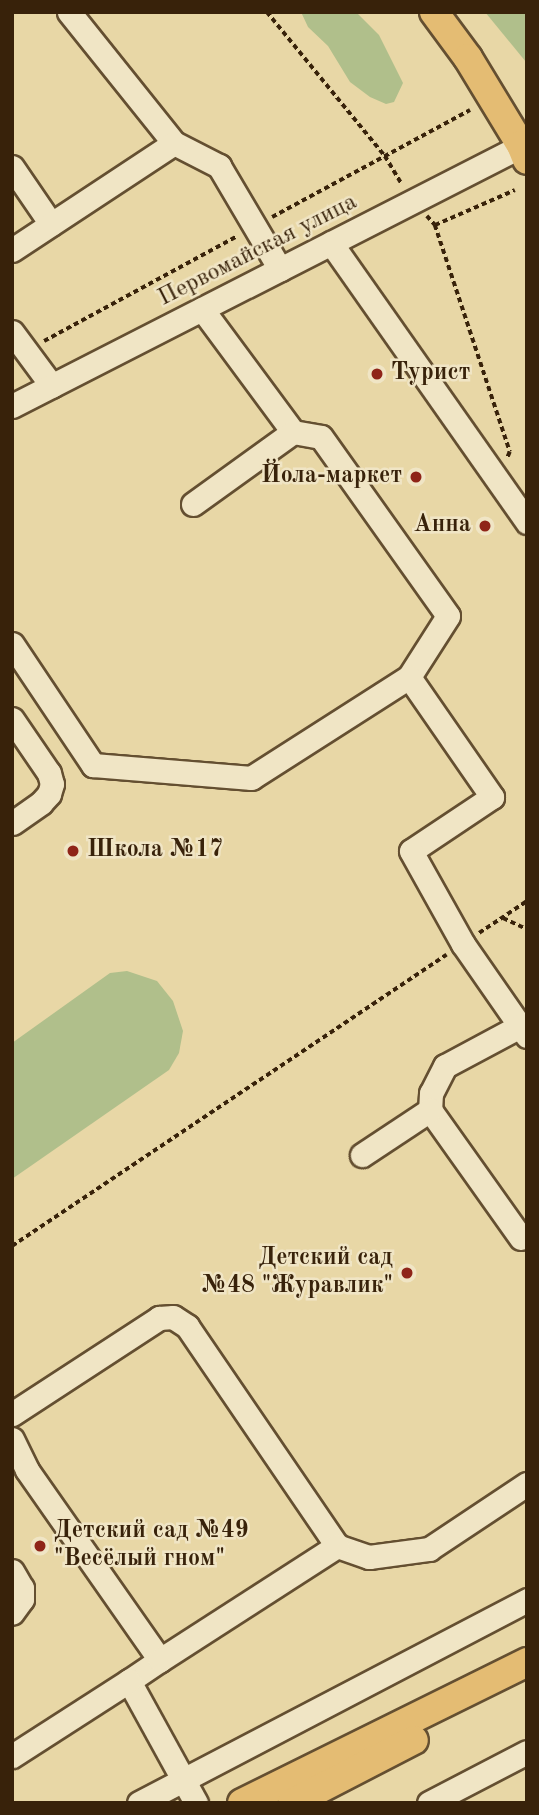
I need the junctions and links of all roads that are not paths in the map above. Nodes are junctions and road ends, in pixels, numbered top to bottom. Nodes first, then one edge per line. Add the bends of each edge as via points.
1 (69, 12) edge
2 (434, 12) edge
3 (174, 143) junction
4 (525, 149) edge
5 (12, 167) edge
6 (51, 224) junction
7 (331, 243) junction
8 (12, 250) edge
9 (280, 269) junction
10 (202, 309) junction
11 (12, 332) edge
12 (52, 386) junction
13 (12, 406) edge
14 (293, 432) junction
15 (192, 504) dead end
16 (527, 522) edge
17 (12, 645) edge
18 (409, 677) junction
19 (12, 719) edge
20 (12, 822) edge
21 (523, 1031) edge
22 (430, 1110) junction
23 (362, 1155) dead end
24 (521, 1238) dead end
25 (12, 1415) edge
26 (12, 1438) edge
27 (527, 1484) edge
28 (337, 1546) junction
29 (12, 1571) edge
30 (527, 1600) edge
31 (12, 1612) edge
32 (160, 1660) junction
33 (527, 1662) edge
34 (129, 1681) junction
35 (527, 1682) edge
36 (527, 1752) edge
37 (12, 1756) edge
38 (184, 1779) junction
39 (139, 1803) edge
40 (196, 1803) edge
41 (242, 1803) edge
42 (292, 1803) edge
43 (429, 1803) edge

1 - 3 street
2 - 4 main road
3 - 6 street
3 - 9 street via 219,166
4 - 7 street, Первомайская улица
5 - 6 street
6 - 8 street
7 - 9 street, Первомайская улица
7 - 16 street
9 - 10 street, Первомайская улица
10 - 12 street, Первомайская улица
10 - 14 street
11 - 12 street
12 - 13 street, Первомайская улица
14 - 15 street
14 - 18 street via 321,437 448,616
17 - 18 street via 93,765 212,775 251,778
18 - 21 street via 492,797 411,851 463,944
19 - 20 street via 52,784 41,803
21 - 22 street via 445,1066 431,1093
22 - 23 street
22 - 24 street
25 - 28 street via 159,1318 173,1317 187,1326
26 - 32 street via 27,1471
27 - 28 street via 429,1549 369,1557
28 - 32 street
29 - 31 street via 22,1588 22,1600
30 - 38 street
32 - 34 street
33 - 41 main road
34 - 37 street
34 - 38 street
35 - 42 main road
36 - 43 street
38 - 39 street
38 - 40 street

